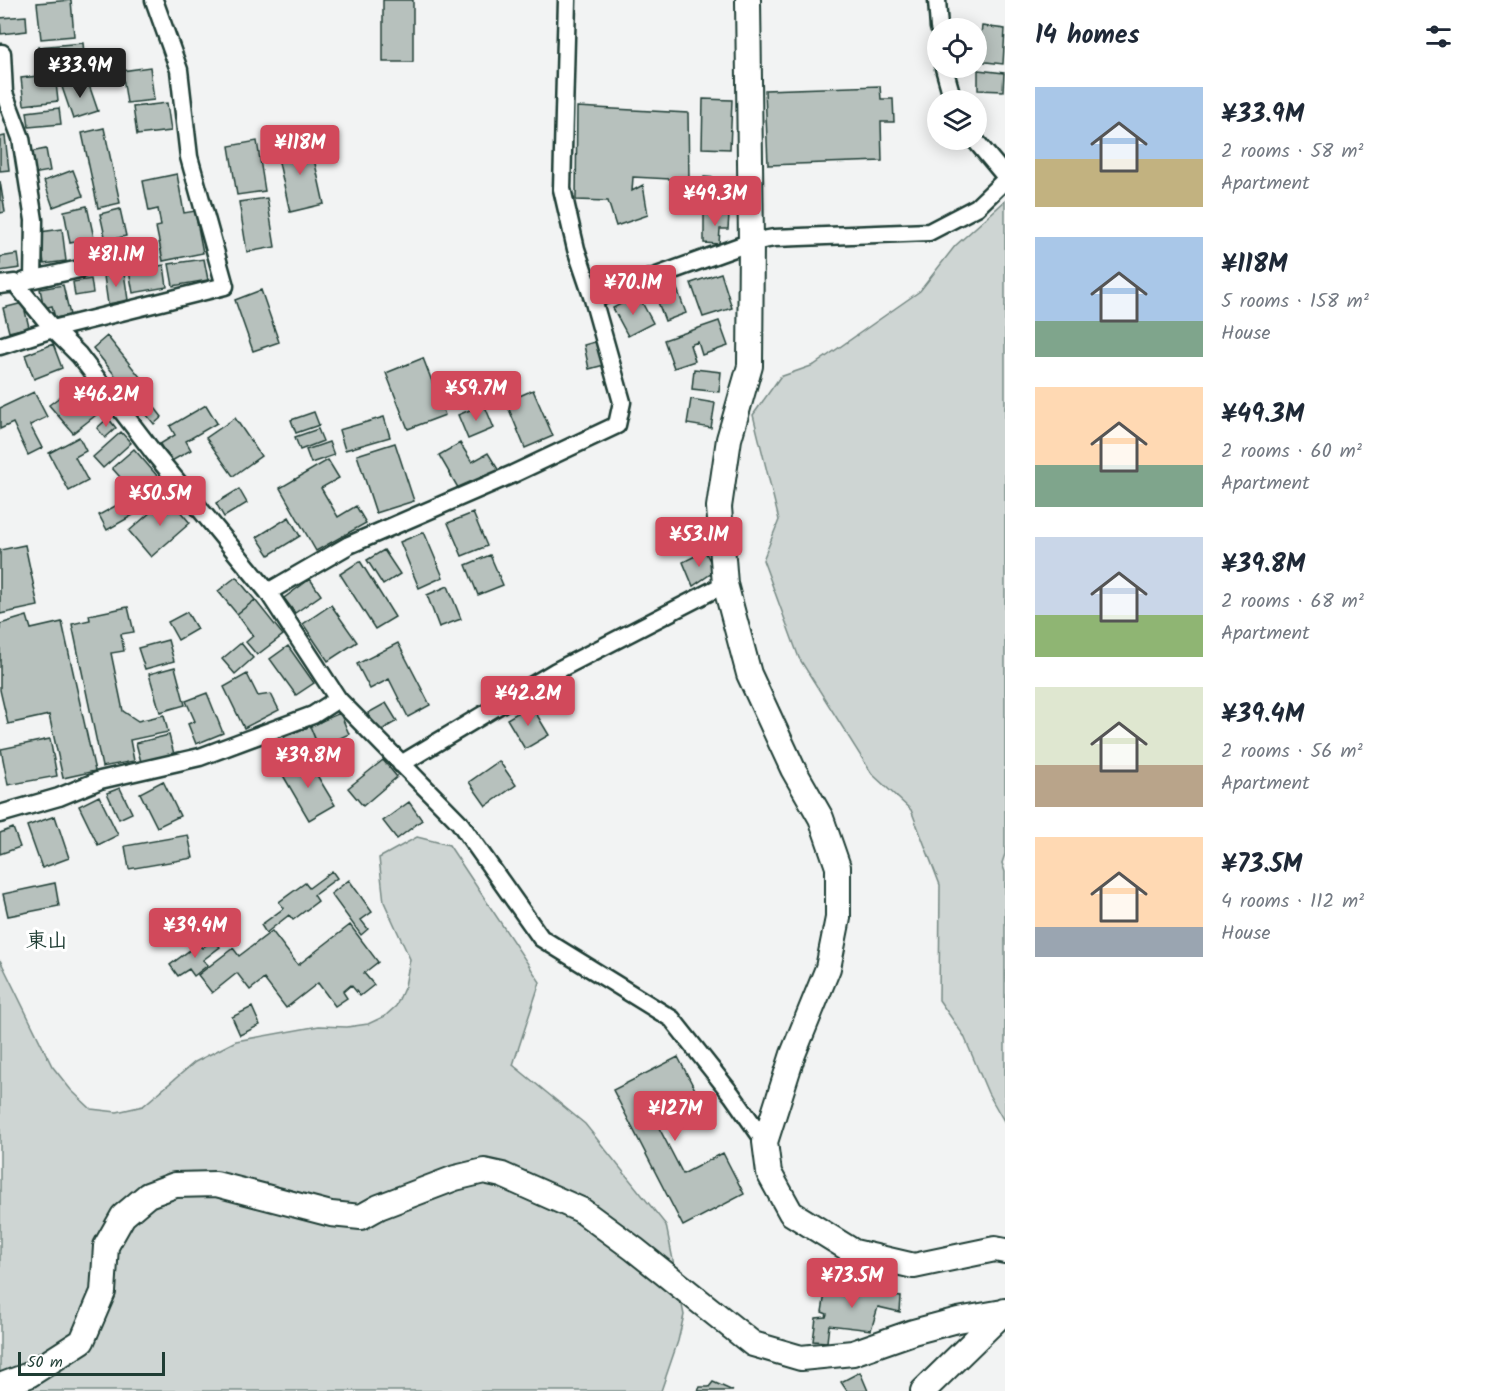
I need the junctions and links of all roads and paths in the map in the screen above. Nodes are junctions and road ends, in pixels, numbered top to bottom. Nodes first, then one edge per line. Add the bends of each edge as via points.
1 (154, 0) edge
2 (567, 0) edge
3 (748, 0) edge
4 (937, 0) edge
5 (938, 18) edge
6 (0, 53) edge
7 (983, 150) edge
8 (1005, 176) edge
9 (1005, 180) edge
10 (751, 242) junction
11 (147, 254) dead end
12 (33, 279) junction
13 (7, 284) edge
14 (593, 299) junction
15 (53, 329) junction
16 (0, 346) edge
17 (725, 584) junction
18 (268, 592) junction
19 (338, 699) junction
20 (401, 764) junction
21 (0, 814) edge
22 (765, 1142) junction
23 (1005, 1251) edge
24 (1004, 1311) edge
25 (0, 1386) edge
26 (923, 1391) edge

1 - 15 street via 179,70 189,157 225,286
2 - 14 street via 562,189
3 - 10 street
4 - 5 street
6 - 12 street via 4,93 21,138 34,220
7 - 8 street
9 - 10 street via 977,207 929,232
10 - 14 street
10 - 17 street via 750,366 729,439 719,507
11 - 12 street
12 - 13 street
13 - 15 street
14 - 18 street via 622,402 617,425 349,545
15 - 16 street
15 - 18 street via 79,355
17 - 20 street via 556,671
17 - 22 street via 749,674 820,818 838,867 838,918 828,968 793,1054
18 - 19 street
19 - 20 street
19 - 21 street via 313,715 200,757 100,780
20 - 22 street via 459,822 541,938 672,1019
22 - 23 street via 769,1173 791,1213 854,1252 914,1266 995,1249
24 - 25 street via 913,1332 854,1353 801,1358 753,1344 581,1210 502,1175 484,1171 455,1178 361,1217 331,1214 216,1184 175,1185 148,1195 123,1216 106,1246 104,1292 82,1341 29,1375
24 - 26 street

